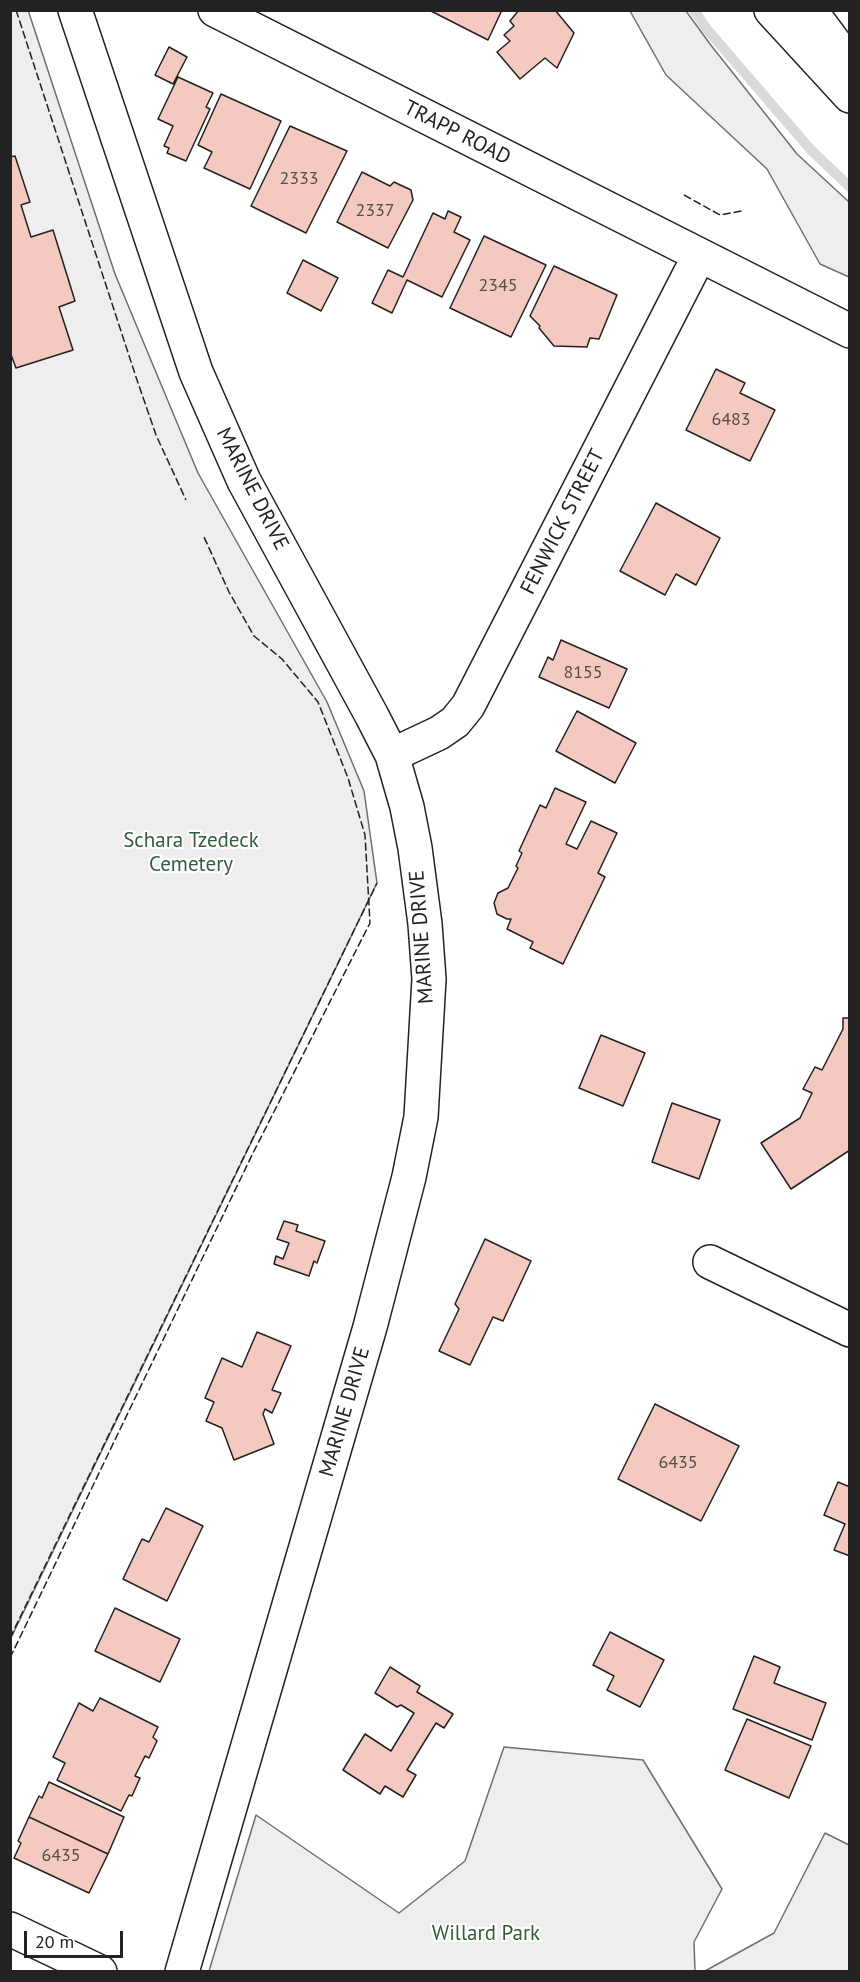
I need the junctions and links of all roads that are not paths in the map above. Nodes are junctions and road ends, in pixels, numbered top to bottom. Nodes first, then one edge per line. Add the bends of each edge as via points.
1 (75, 10) edge
2 (215, 10) edge
3 (771, 10) edge
4 (810, 10) edge
5 (849, 64) edge
6 (849, 96) edge
7 (699, 256) junction
8 (849, 331) edge
9 (392, 755) junction
10 (710, 1263) dead end
11 (849, 1330) edge
12 (10, 1929) edge
13 (100, 1971) edge
14 (182, 1971) edge

1 - 9 main road, MARINE DRIVE via 196,372 244,481
2 - 7 main road, TRAPP ROAD
3 - 6 main road
4 - 5 main road
7 - 8 main road, TRAPP ROAD
7 - 9 main road, FENWICK STREET via 468,706 439,733
9 - 14 main road, MARINE DRIVE via 413,838 426,935 429,978 421,1117 369,1327
10 - 11 main road
12 - 13 main road

